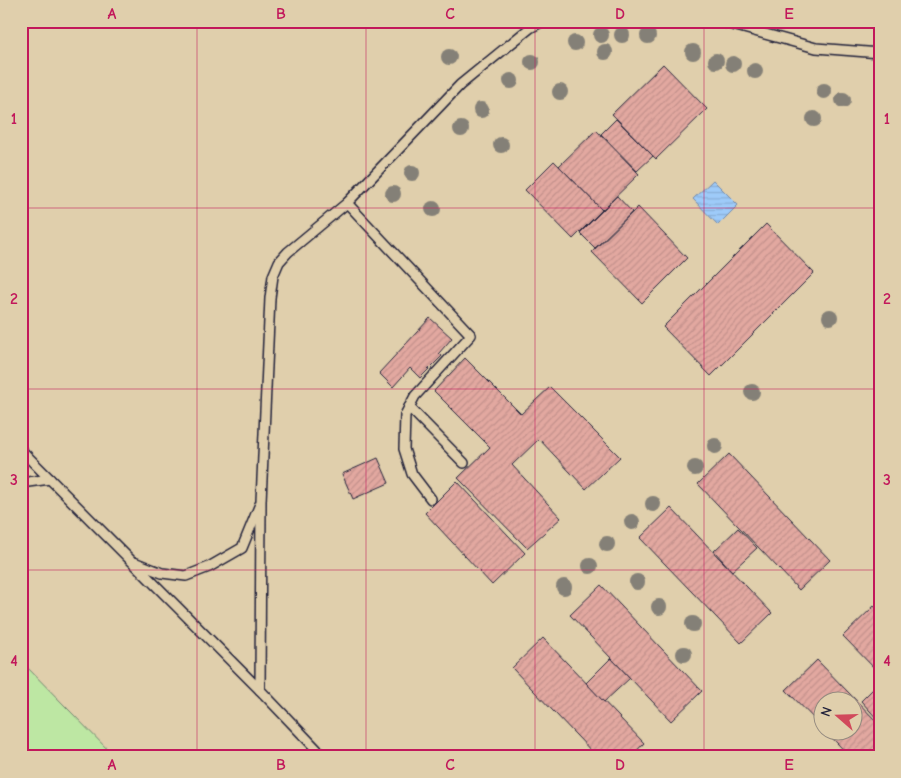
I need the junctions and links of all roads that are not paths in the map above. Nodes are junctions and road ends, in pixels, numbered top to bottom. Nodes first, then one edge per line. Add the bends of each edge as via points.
1 (543, 21) edge
2 (718, 21) edge
3 (880, 53) edge
4 (347, 203) junction
5 (409, 407) junction
6 (21, 450) edge
7 (464, 463) dead end
8 (50, 479) junction
9 (21, 483) edge
10 (430, 499) dead end
11 (261, 501) junction
12 (129, 560) junction
13 (260, 690) junction
14 (324, 757) edge

1 - 4 lane via 460,85
2 - 3 lane via 816,48
4 - 5 lane via 471,335 415,396
4 - 11 lane via 288,252 273,276
5 - 7 lane
5 - 10 lane via 405,415 404,449 412,474
6 - 8 lane
8 - 9 lane
8 - 12 lane
11 - 12 lane via 242,548 209,567 186,576 162,573
11 - 13 lane
12 - 13 lane
13 - 14 lane

